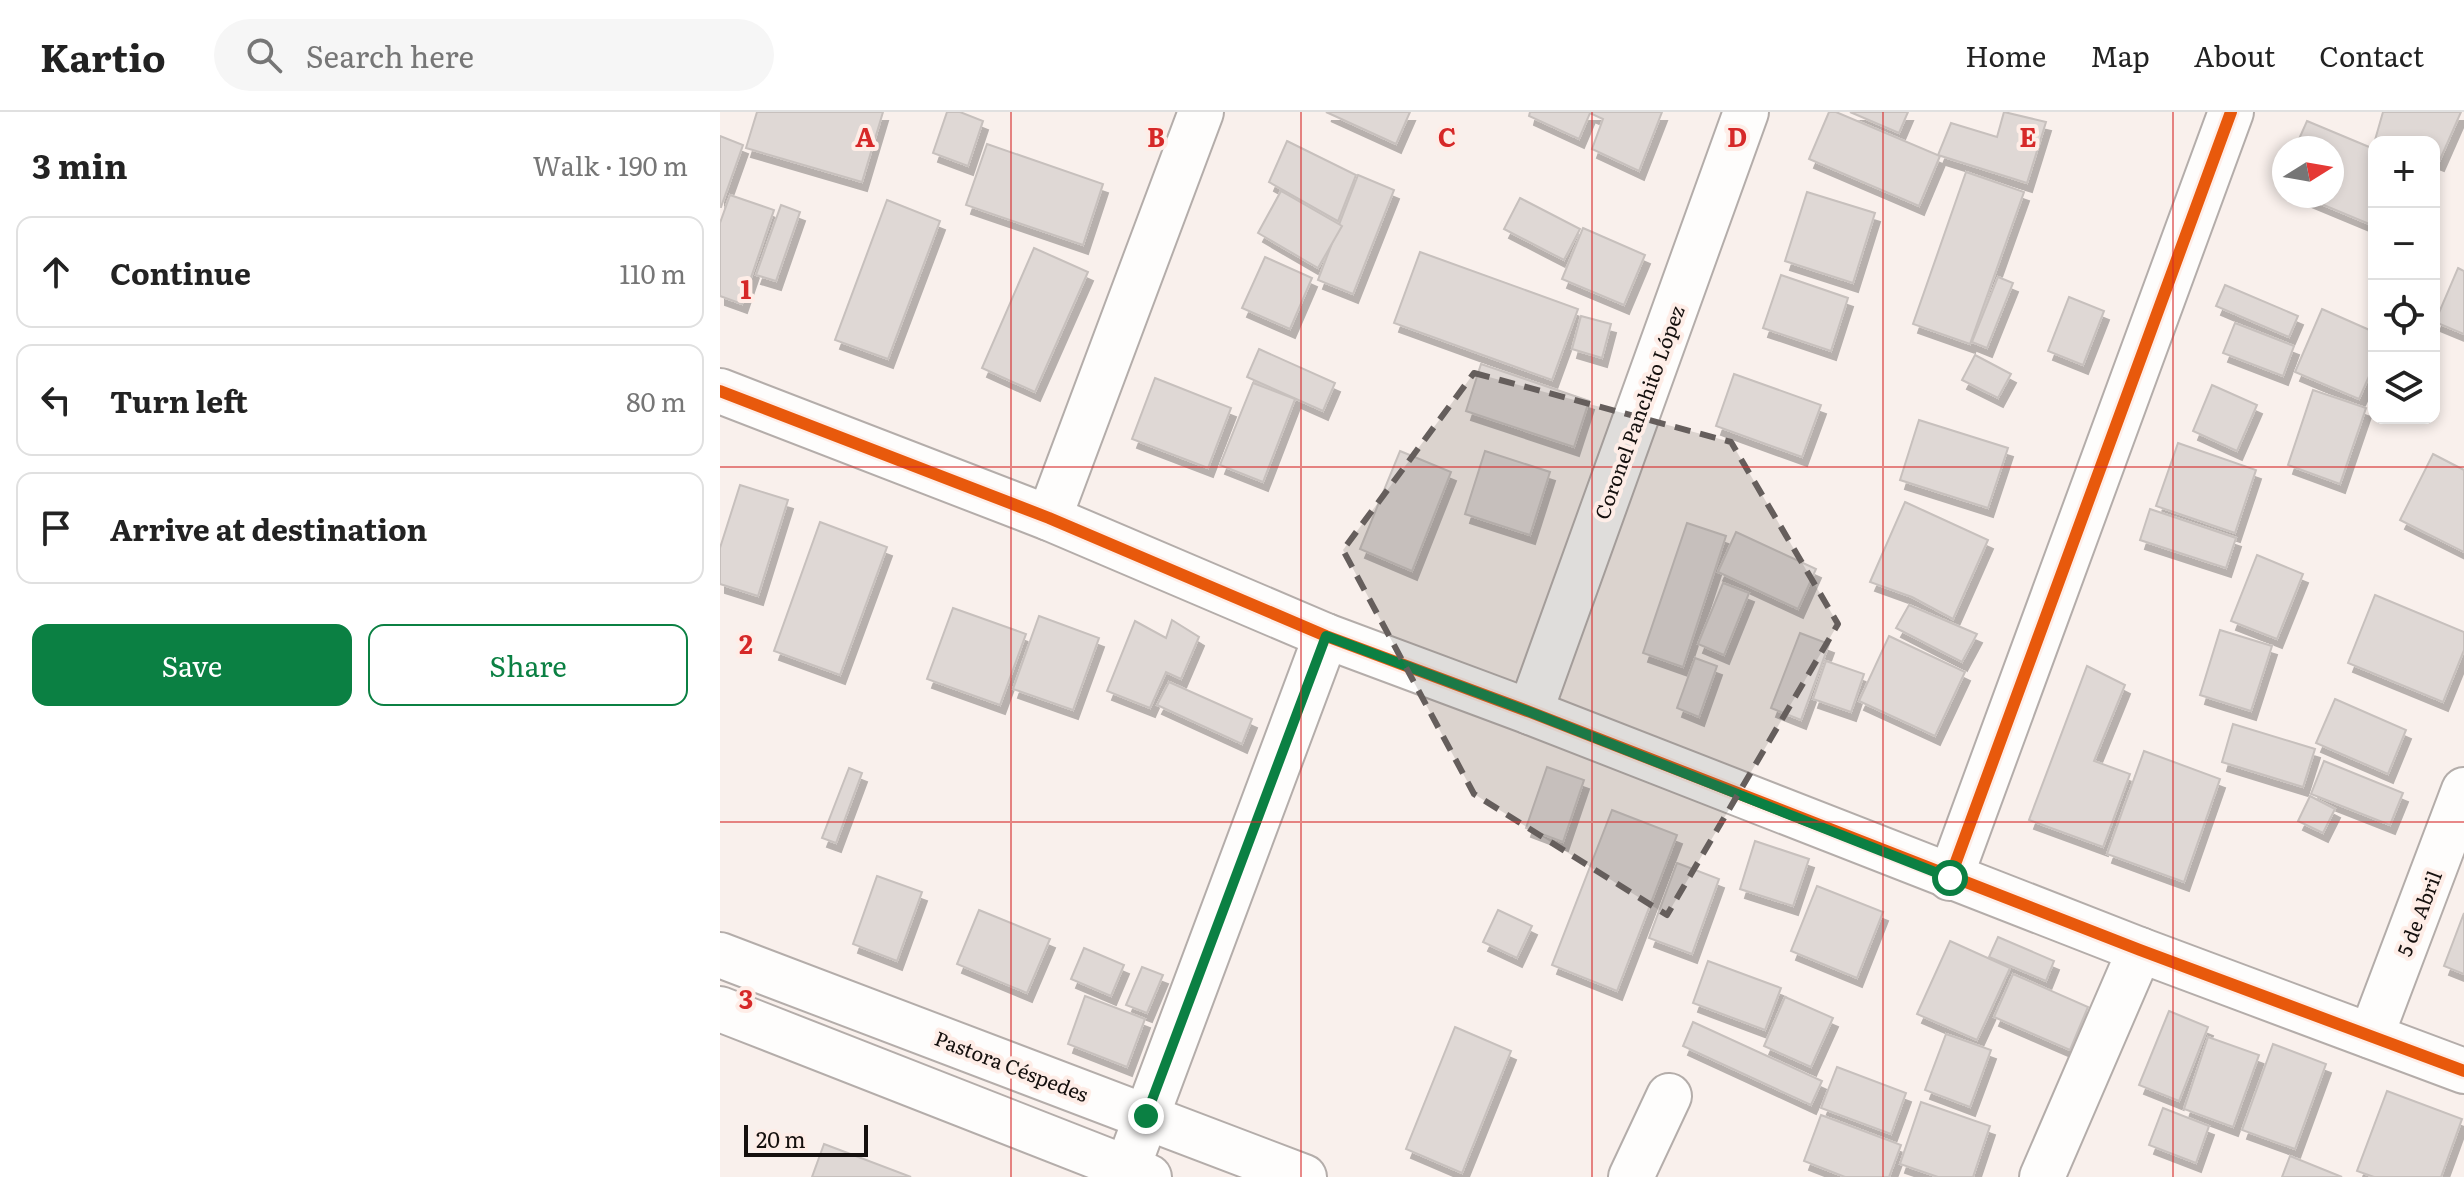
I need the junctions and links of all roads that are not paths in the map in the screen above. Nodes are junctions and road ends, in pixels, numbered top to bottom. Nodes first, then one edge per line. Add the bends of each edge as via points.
1 (1201, 112) edge
2 (1746, 112) edge
3 (2231, 112) edge
4 (720, 391) edge
5 (1049, 518) junction
6 (1326, 636) junction
7 (1530, 712) junction
8 (2464, 790) edge
9 (1950, 878) junction
10 (2140, 950) junction
11 (720, 955) edge
12 (720, 1009) edge
13 (2371, 1036) junction
14 (2464, 1071) edge
15 (1669, 1096) dead end
16 (1146, 1116) junction
17 (1133, 1174) edge
18 (1304, 1177) edge
19 (1631, 1177) edge
20 (2042, 1177) edge

1 - 5 street
2 - 7 street, Coronel Panchito López
3 - 9 street
4 - 5 street
5 - 6 street
6 - 7 street
6 - 16 street
7 - 9 street
8 - 13 street, 5 de Abril
9 - 10 street
10 - 13 street
10 - 20 street
11 - 16 street, Pastora Céspedes
12 - 17 street
13 - 14 street
15 - 19 street
16 - 17 street
16 - 18 street, Pastora Céspedes

